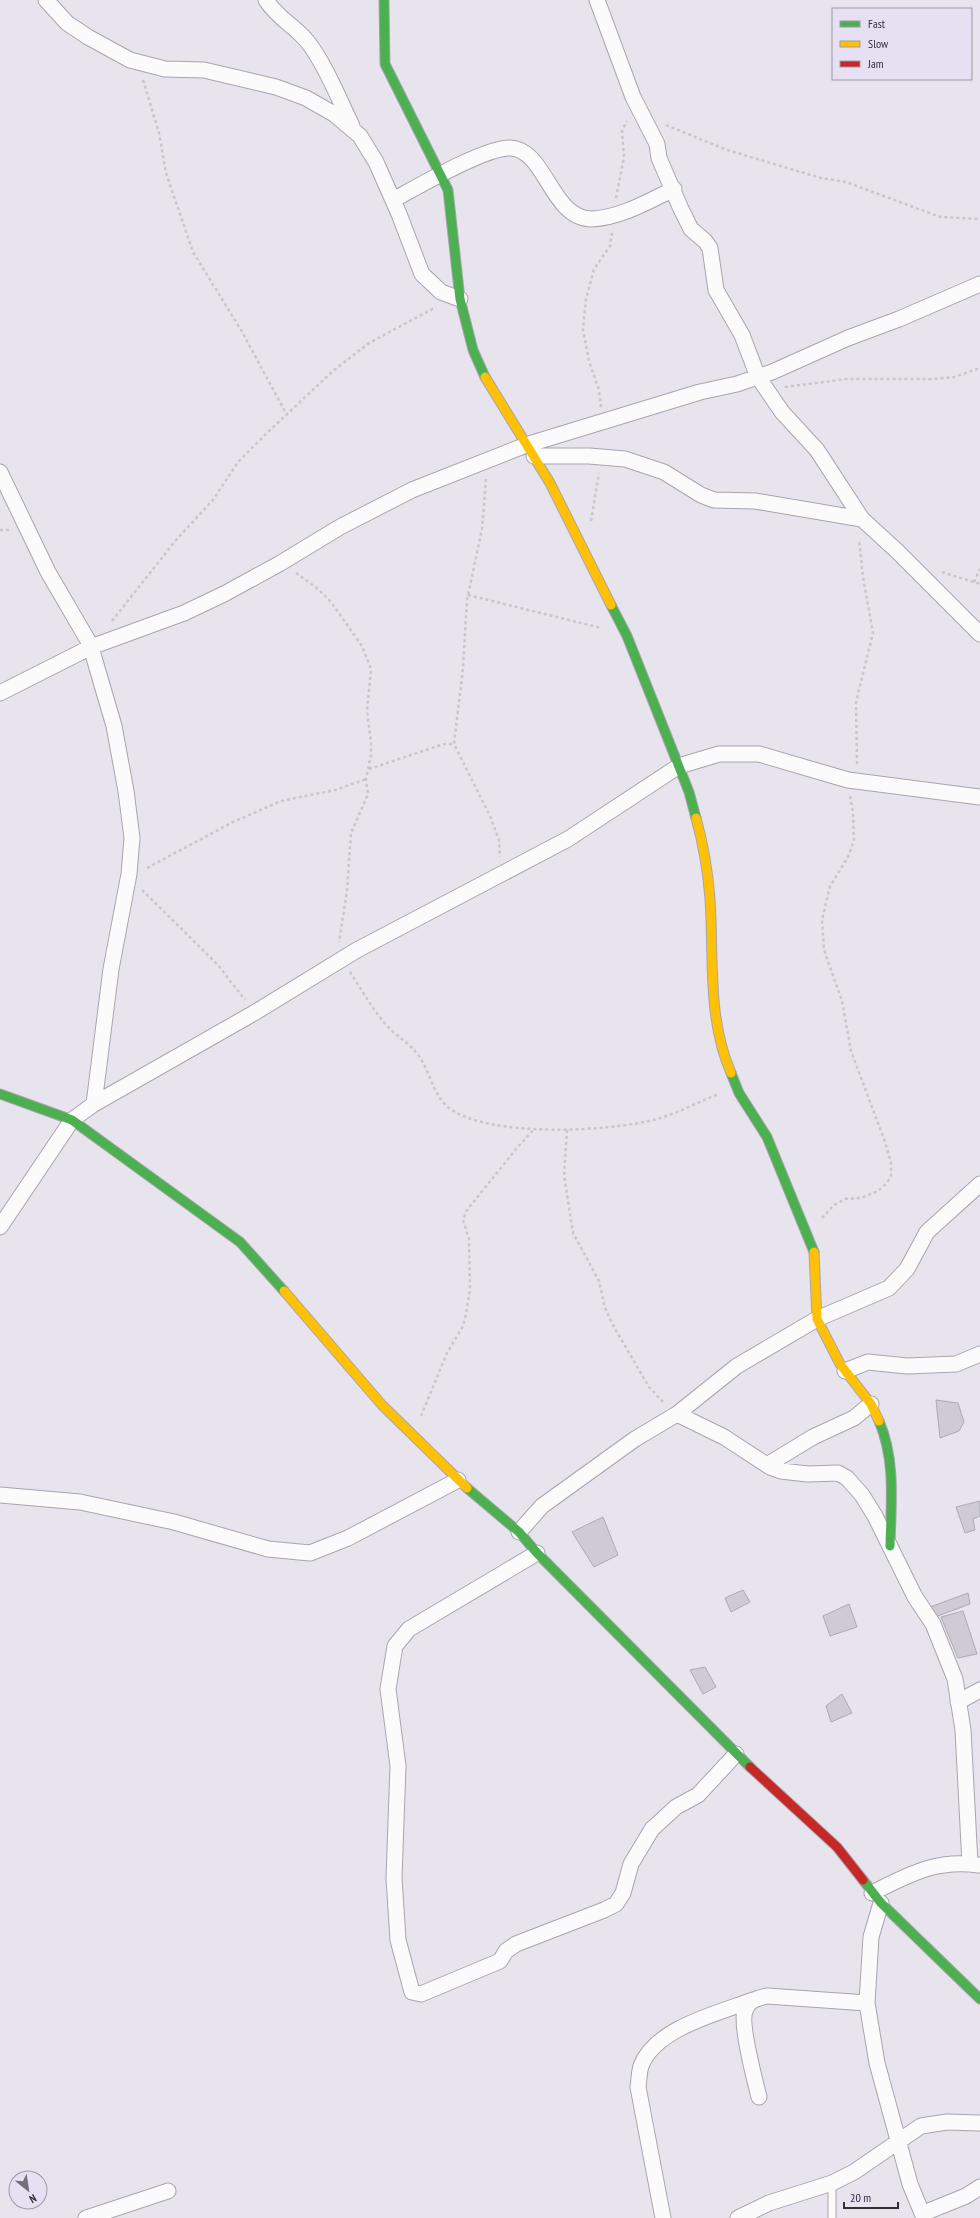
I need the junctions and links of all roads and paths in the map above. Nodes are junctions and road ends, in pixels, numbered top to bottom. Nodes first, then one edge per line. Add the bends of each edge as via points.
1 (46, 0) edge
2 (266, 0) edge
3 (384, 0) edge
4 (597, 0) edge
5 (133, 60) junction
6 (640, 112) junction
7 (354, 131) junction
8 (442, 175) junction
9 (674, 189) junction
10 (393, 200) junction
11 (609, 217) junction
12 (980, 219) edge
13 (980, 284) edge
14 (460, 299) junction
15 (980, 368) edge
16 (761, 382) junction
17 (287, 415) junction
18 (602, 422) junction
19 (530, 451) junction
20 (602, 456) junction
21 (495, 458) junction
22 (0, 472) edge
23 (862, 519) junction
24 (591, 524) dead end
25 (279, 564) junction
26 (980, 569) edge
27 (940, 571) dead end
28 (974, 582) junction
29 (980, 584) edge
30 (468, 596) junction
31 (980, 634) edge
32 (626, 636) junction
33 (93, 647) junction
34 (0, 693) edge
35 (454, 744) junction
36 (679, 766) junction
37 (368, 769) junction
38 (366, 779) junction
39 (852, 780) junction
40 (980, 797) edge
41 (499, 874) junction
42 (128, 876) junction
43 (342, 959) junction
44 (254, 1013) junction
45 (736, 1087) junction
46 (0, 1094) edge
47 (94, 1104) junction
48 (72, 1120) junction
49 (535, 1129) junction
50 (567, 1130) junction
51 (980, 1184) edge
52 (0, 1227) edge
53 (809, 1237) junction
54 (817, 1319) junction
55 (980, 1354) edge
56 (845, 1371) junction
57 (871, 1404) junction
58 (677, 1414) junction
59 (413, 1435) junction
60 (767, 1465) junction
61 (458, 1480) junction
62 (0, 1495) edge
63 (519, 1532) junction
64 (890, 1546) junction
65 (537, 1553) junction
66 (980, 1690) edge
67 (958, 1702) junction
68 (736, 1754) junction
69 (975, 1864) edge
70 (877, 1898) junction
71 (980, 1999) edge
72 (753, 2000) junction
73 (867, 2003) junction
74 (759, 2097) dead end
75 (980, 2123) edge
76 (899, 2140) junction
77 (832, 2183) junction
78 (980, 2187) edge
79 (168, 2191) dead end
80 (924, 2216) edge
81 (86, 2218) edge
82 (663, 2218) edge
83 (738, 2218) edge
84 (832, 2218) edge

1 - 5 street via 67,23
2 - 7 street via 279,18 308,42
3 - 8 street via 385,64
4 - 6 street
5 - 7 street via 165,69 204,70 276,88 306,98 334,114
5 - 17 path via 146,90 159,133 166,173 193,252 241,330
6 - 9 street via 657,144 659,158
6 - 11 path via 630,118 623,127 624,157 621,177
6 - 12 path via 727,150 766,163 846,182 940,217
7 - 10 street via 376,162
8 - 10 street
8 - 11 street via 498,149 521,150 571,212 579,217 591,219
8 - 14 street via 448,190
9 - 11 street
9 - 16 street via 690,229 710,248 716,290 742,335
10 - 14 street via 422,274 441,292
11 - 18 path via 612,241 594,269 586,299 583,329 589,361 599,390
13 - 16 street
14 - 17 path via 439,305 369,343 333,371
14 - 19 street via 480,369
15 - 16 path via 954,377 932,379 866,378 794,387
16 - 18 street via 700,392
16 - 23 street via 795,429 817,450
17 - 33 path via 238,462 213,500 155,565
18 - 19 street
19 - 20 street
19 - 21 street
19 - 32 street via 562,506
20 - 23 street via 625,459 652,467 714,500 755,501
20 - 24 path
21 - 25 street via 373,508
21 - 30 path via 486,478 482,529
22 - 33 street via 48,572
23 - 31 street via 898,550
23 - 39 path via 857,526 873,633 856,702
25 - 33 street via 184,613
25 - 37 path via 318,589 331,602 362,646 371,669 366,711 371,742
26 - 28 path
27 - 28 path
28 - 29 path
30 - 32 path via 587,624
30 - 35 path
32 - 36 street
33 - 34 street
33 - 42 street via 114,726 126,792 132,838
35 - 37 path via 444,744
35 - 41 path via 490,816 499,840
36 - 39 street via 719,754 759,754
36 - 41 street via 574,835
36 - 45 street via 700,832 710,898 711,982 723,1056
37 - 38 path
38 - 42 path via 335,790 280,801 233,822 162,862
38 - 43 path via 368,794 351,832 349,846 347,891 338,951
39 - 40 street
39 - 53 path via 854,841 848,857 830,886 822,920 824,950 842,1001 851,1051 885,1142 891,1163 891,1176 878,1191 861,1198 845,1199 834,1205 822,1217
41 - 43 street
42 - 44 path via 218,965
42 - 47 street via 112,969
43 - 44 street
43 - 49 path via 383,1020 418,1054 449,1108 479,1122
44 - 47 street
45 - 50 path via 688,1108 647,1121 613,1128
45 - 53 street via 767,1137
46 - 48 street
47 - 48 street
48 - 52 street
48 - 59 street via 240,1242 382,1405
49 - 50 path
49 - 59 path via 467,1210 463,1220 468,1239 470,1265 466,1314 463,1326 447,1353
50 - 58 path via 564,1175 573,1233 599,1281 605,1308 632,1360 656,1396
51 - 54 street via 928,1232 907,1269 893,1285 876,1295
53 - 54 street via 814,1252
54 - 56 street
54 - 58 street via 737,1366
55 - 56 street via 956,1364 907,1366 868,1362
56 - 57 street
57 - 60 street via 854,1418 813,1437
57 - 64 street via 884,1433 891,1469
58 - 60 street via 724,1437
58 - 63 street via 635,1439 542,1506
59 - 61 street
60 - 64 street via 782,1471 838,1473 847,1478 862,1495
61 - 62 street via 348,1538 310,1552 268,1549 174,1522 80,1502
61 - 63 street
63 - 65 street
64 - 67 street via 914,1597 933,1624 943,1646 955,1679
65 - 68 street
65 - 68 street via 409,1629 395,1646 388,1689 398,1766 394,1878 398,1940 412,1992 421,1994 500,1961 506,1951 516,1944 616,1904 623,1894 631,1864 652,1829 676,1807 698,1795
66 - 67 street
67 - 69 street via 963,1730
68 - 70 street via 837,1847
69 - 70 street via 945,1863 912,1873
70 - 71 street
70 - 73 street via 871,1937
72 - 73 street via 767,1996
72 - 74 street via 744,2011 746,2039
72 - 82 street via 670,2032 652,2049 641,2066 638,2088
73 - 76 street via 877,2063
75 - 76 street via 947,2122 921,2126
76 - 77 street via 866,2166
76 - 80 street via 910,2184
77 - 83 street via 769,2203
77 - 84 lane
78 - 80 street
79 - 81 street

